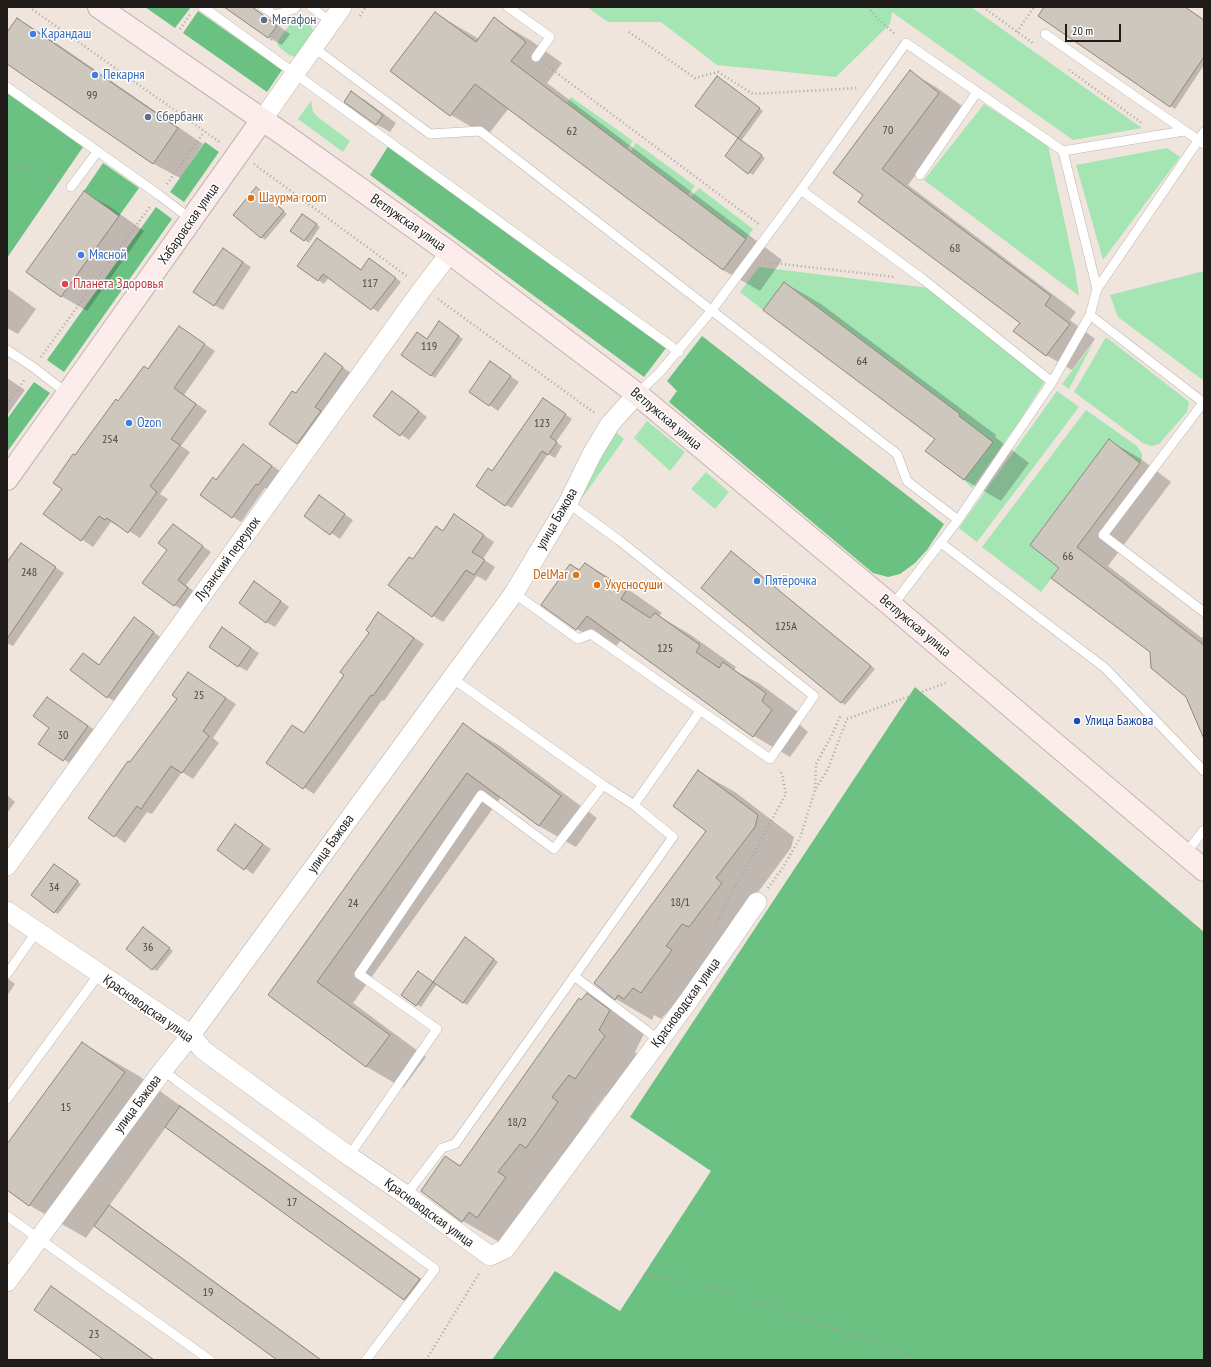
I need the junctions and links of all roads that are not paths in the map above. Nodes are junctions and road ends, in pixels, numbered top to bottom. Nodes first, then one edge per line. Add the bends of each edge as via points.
1 (99, 7) edge
2 (199, 7) edge
3 (263, 7) edge
4 (296, 7) edge
5 (312, 7) edge
6 (342, 7) edge
7 (508, 7) edge
8 (331, 22) junction
9 (1045, 34) dead end
10 (313, 47) junction
11 (536, 58) road end
12 (295, 73) junction
13 (7, 87) edge
14 (977, 92) junction
15 (262, 120) junction
16 (1184, 131) junction
17 (1204, 132) edge
18 (1201, 142) edge
19 (98, 151) junction
20 (1063, 151) junction
21 (920, 175) dead end
22 (71, 186) road end
23 (801, 190) junction
24 (192, 220) junction
25 (450, 253) junction
26 (1097, 289) junction
27 (712, 310) junction
28 (1090, 315) junction
29 (7, 350) edge
30 (678, 352) junction
31 (1052, 382) junction
32 (68, 394) junction
33 (637, 394) junction
34 (1204, 403) edge
35 (7, 479) edge
36 (568, 503) junction
37 (958, 520) junction
38 (941, 543) junction
39 (514, 593) junction
40 (892, 606) junction
41 (1204, 612) edge
42 (451, 679) junction
43 (700, 711) junction
44 (1204, 771) edge
45 (603, 785) junction
46 (634, 805) junction
47 (1204, 830) edge
48 (1185, 854) junction
49 (7, 866) edge
50 (1204, 870) edge
51 (757, 902) road end
52 (7, 911) edge
53 (37, 931) junction
54 (7, 974) edge
55 (99, 974) junction
56 (574, 976) junction
57 (191, 1035) junction
58 (659, 1040) junction
59 (163, 1070) junction
60 (7, 1099) edge
61 (348, 1156) junction
62 (406, 1195) junction
63 (7, 1216) edge
64 (38, 1238) junction
65 (7, 1282) edge
66 (210, 1360) edge
67 (366, 1360) edge

1 - 15 main road, Ветлужская улица
2 - 12 lane
3 - 4 lane via 275,15
5 - 8 lane
6 - 8 street, Хабаровская улица
7 - 11 lane via 550,38
8 - 10 street, Хабаровская улица
9 - 16 lane
10 - 12 street, Хабаровская улица
10 - 27 lane via 430,134 480,131
12 - 15 street, Хабаровская улица
12 - 30 lane
13 - 19 lane
14 - 20 lane
14 - 21 lane
14 - 23 lane via 906,43
15 - 24 main road, Хабаровская улица
15 - 25 main road, Ветлужская улица
16 - 18 lane
16 - 20 lane
17 - 18 lane
18 - 26 lane
19 - 22 lane
19 - 24 lane
20 - 26 lane
23 - 27 lane
23 - 31 lane via 924,280
24 - 32 main road, Хабаровская улица
25 - 33 main road, Ветлужская улица
25 - 49 street, Лузанский переулок
26 - 28 lane
27 - 30 lane
27 - 37 lane via 897,454 907,481
28 - 31 lane
28 - 34 lane
29 - 32 lane
30 - 33 lane
31 - 37 lane
32 - 35 main road, Хабаровская улица
33 - 36 street, улица Бажова via 610,424
33 - 40 main road, Ветлужская улица
34 - 41 lane via 1103,535
36 - 39 street, улица Бажова
36 - 43 lane via 620,541 814,696 770,759
37 - 38 lane
38 - 40 lane
38 - 44 lane via 1104,668
39 - 42 street, улица Бажова
39 - 43 lane via 578,639 591,634
40 - 48 main road, Ветлужская улица
42 - 45 lane
42 - 57 street, улица Бажова
43 - 46 lane
45 - 46 lane
45 - 61 lane via 554,849 481,795 359,974 437,1029
46 - 56 lane via 674,837
47 - 48 lane
48 - 50 main road, Ветлужская улица
51 - 58 street, Красноводская улица
52 - 53 street, Красноводская улица
53 - 54 lane
53 - 55 street, Красноводская улица
55 - 57 street, Красноводская улица
55 - 60 lane
56 - 58 lane
56 - 62 lane via 455,1144 442,1148
57 - 59 street, улица Бажова
57 - 61 street, Красноводская улица via 203,1050
58 - 62 street, Красноводская улица via 505,1249 490,1256
59 - 64 street, улица Бажова
59 - 67 lane via 435,1269
61 - 62 street, Красноводская улица
63 - 64 lane
64 - 65 street, улица Бажова
64 - 66 lane

